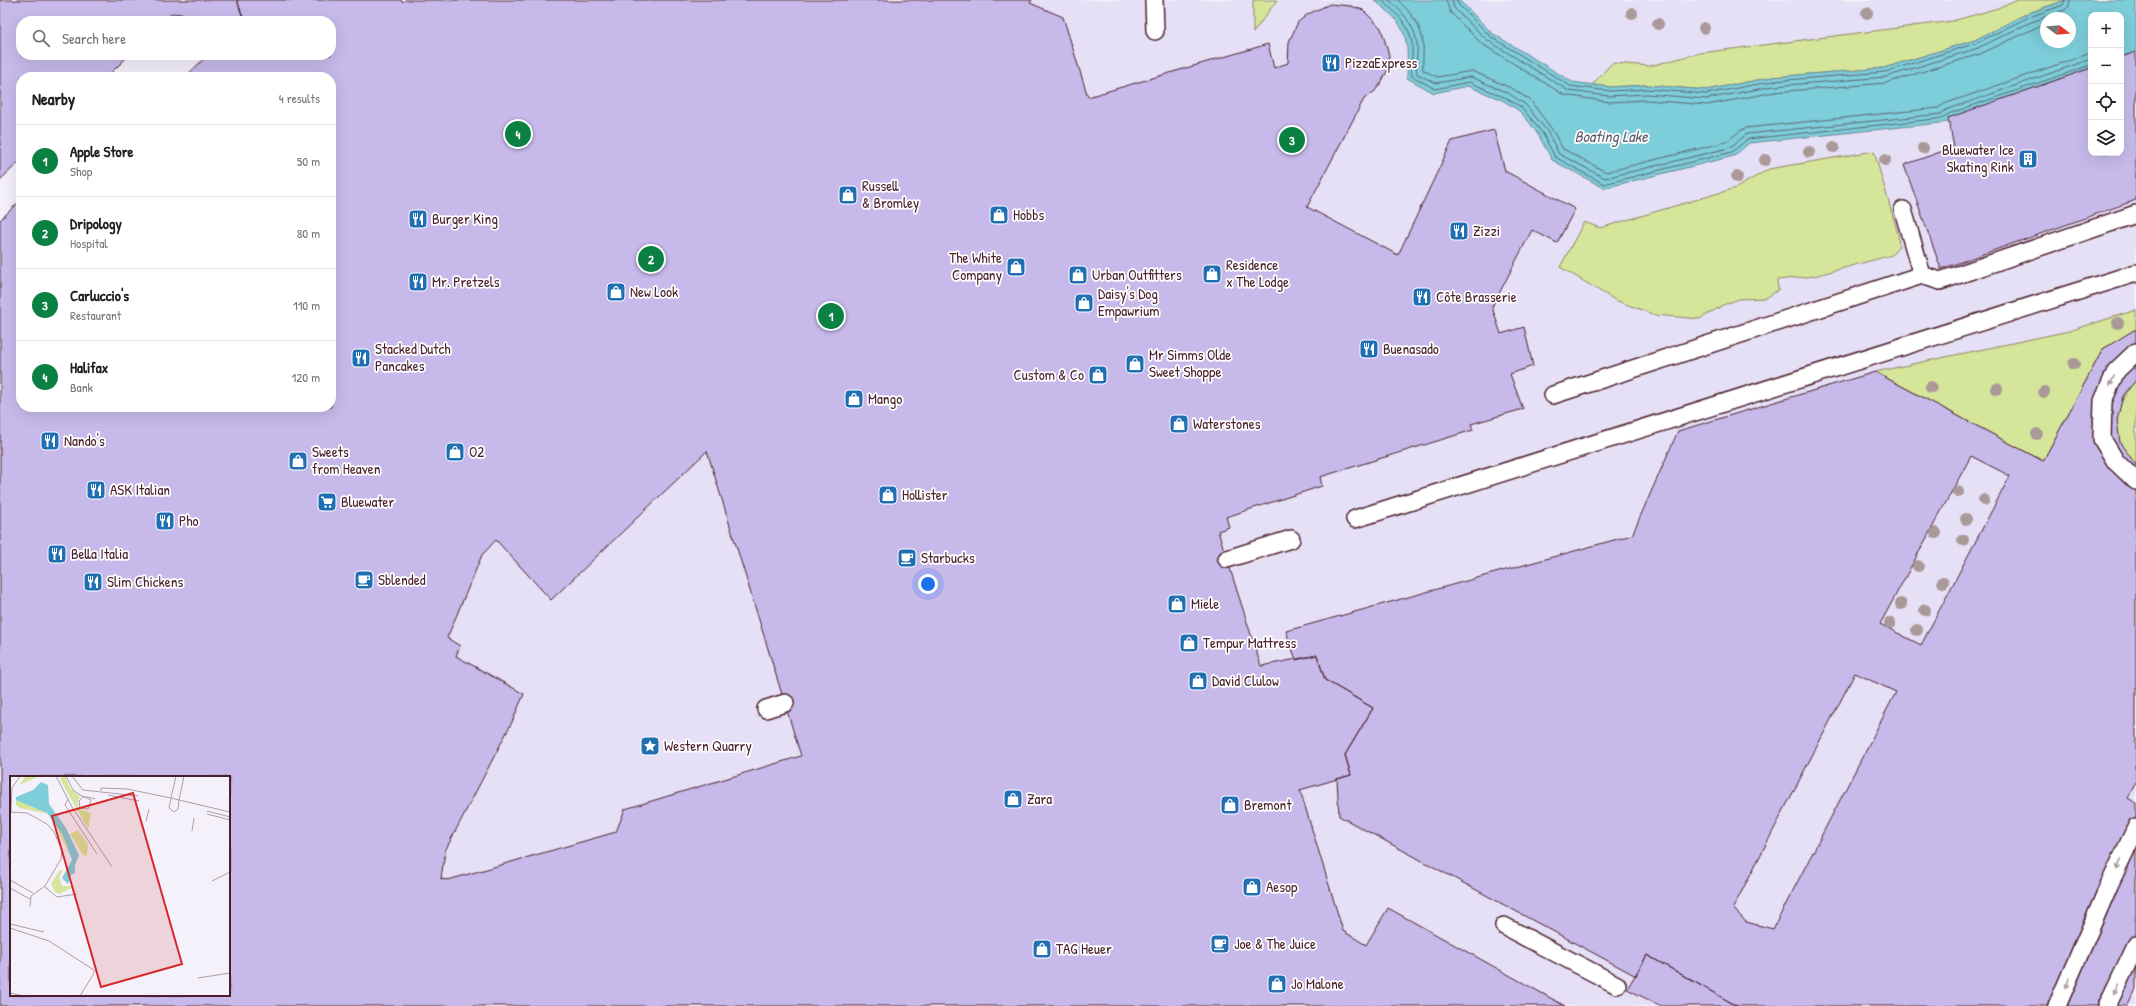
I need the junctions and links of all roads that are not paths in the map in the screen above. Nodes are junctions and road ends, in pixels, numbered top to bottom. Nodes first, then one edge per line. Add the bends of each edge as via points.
1 (1154, 0) edge
2 (1155, 31) dead end
3 (1903, 210) dead end
4 (2136, 214) edge
5 (2136, 273) edge
6 (1922, 275) junction
7 (2136, 352) edge
8 (1553, 394) dead end
9 (2136, 481) edge
10 (1355, 519) dead end
11 (1291, 539) dead end
12 (1227, 559) dead end
13 (785, 703) dead end
14 (766, 709) dead end
15 (2136, 828) edge
16 (1504, 926) dead end
17 (2136, 945) edge
18 (1617, 985) dead end
19 (2057, 1006) edge
20 (2107, 1006) edge

1 - 2 lane
3 - 6 lane
4 - 6 lane via 1940,280
5 - 10 lane
6 - 8 lane
7 -> 9 lane via 2116,370 2103,401 2102,439 2116,462
11 - 12 lane
13 - 14 lane
15 -> 19 lane
16 - 18 lane
17 -> 20 lane

